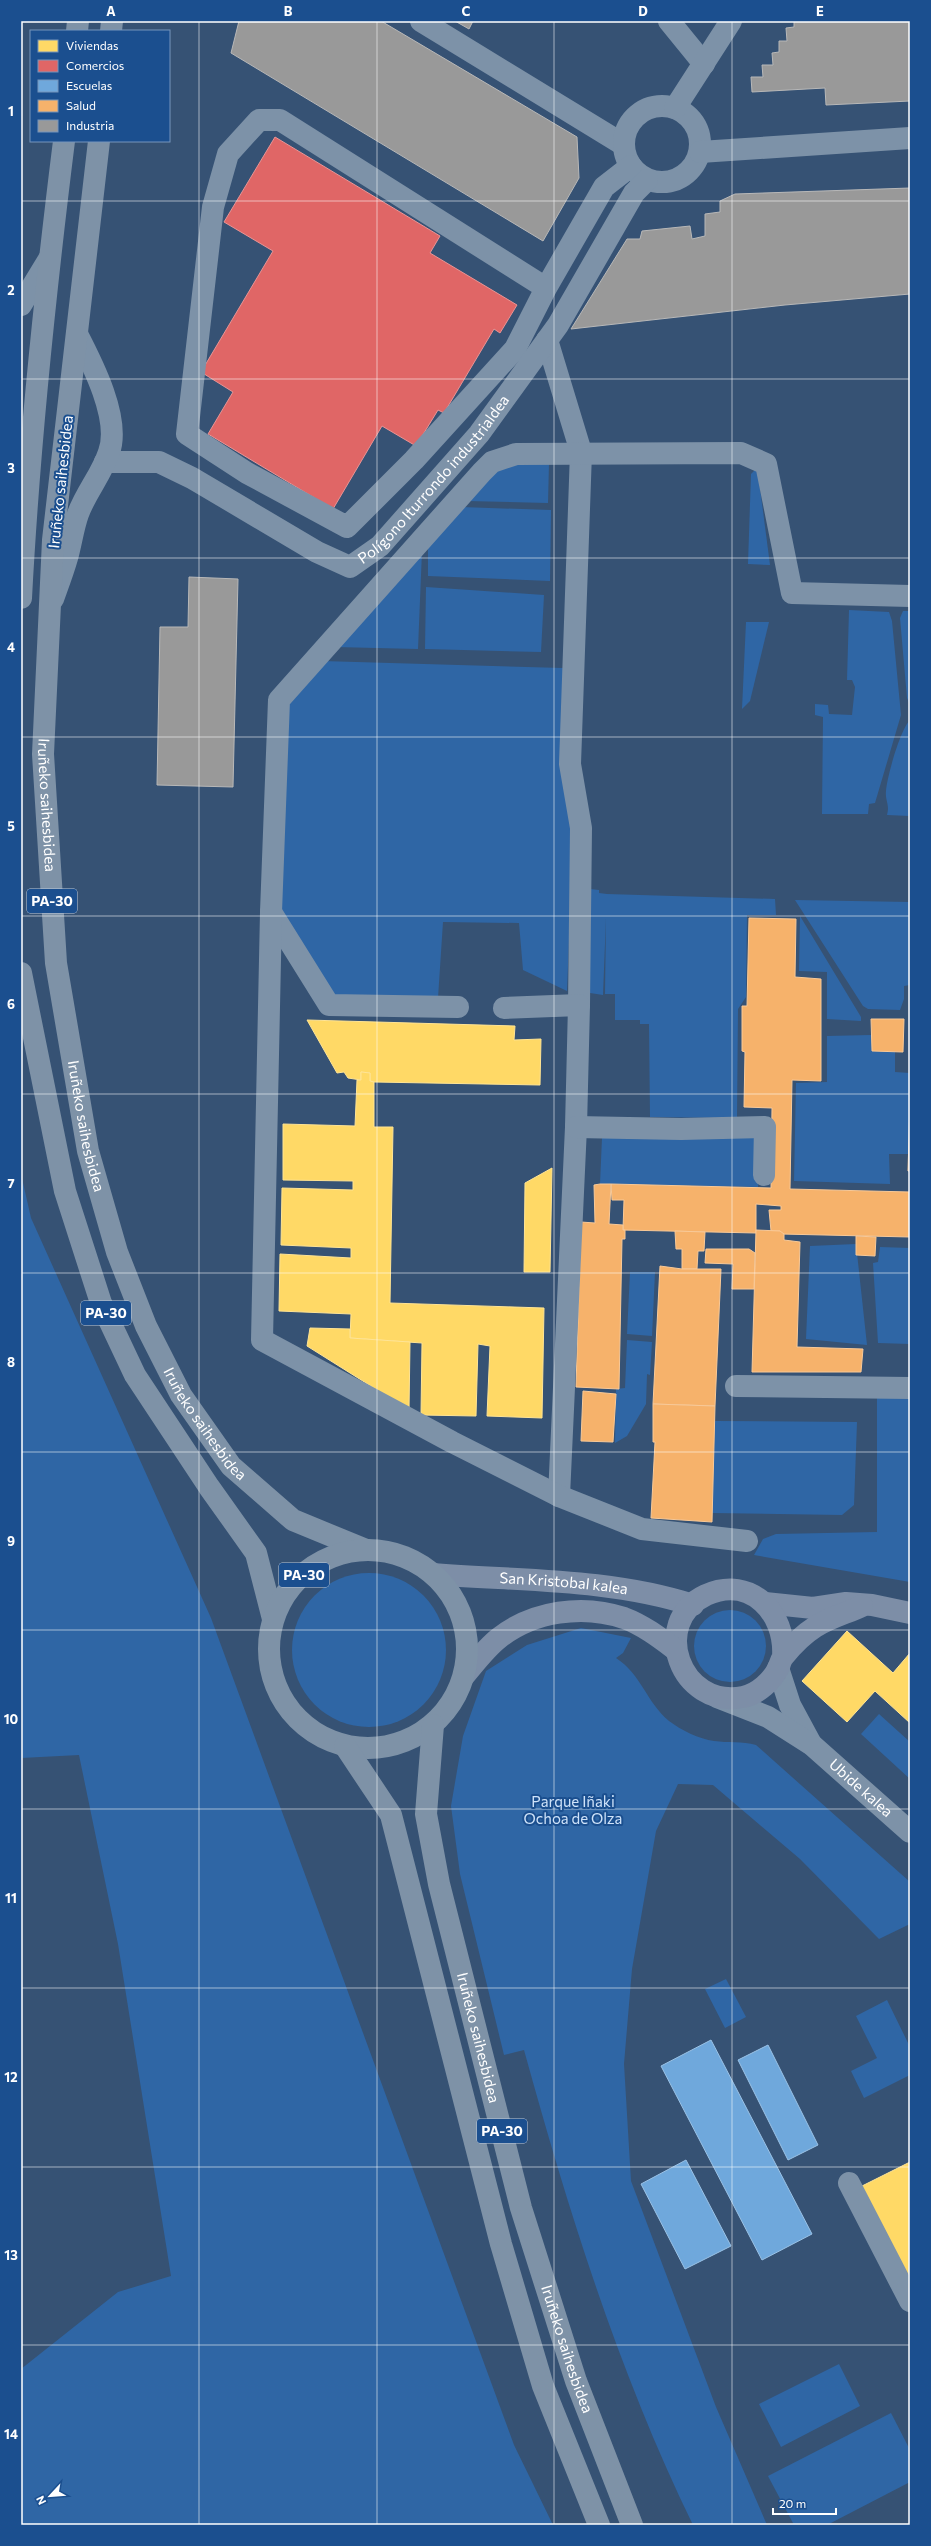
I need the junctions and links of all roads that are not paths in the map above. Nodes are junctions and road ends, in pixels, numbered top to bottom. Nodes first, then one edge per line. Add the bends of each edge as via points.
1 (421, 21) edge
2 (669, 21) edge
3 (731, 21) edge
4 (704, 64) junction
5 (675, 108) junction
6 (910, 138) edge
7 (64, 142) edge
8 (99, 142) edge
9 (700, 152) junction
10 (628, 156) junction
11 (647, 180) junction
12 (49, 259) junction
13 (546, 288) junction
14 (21, 304) edge
15 (77, 334) junction
16 (547, 340) junction
17 (21, 446) edge
18 (580, 452) junction
19 (105, 462) junction
20 (31, 469) junction
21 (910, 596) edge
22 (21, 598) edge
23 (50, 608) junction
24 (271, 912) junction
25 (21, 973) edge
26 (579, 1005) junction
27 (458, 1007) dead end
28 (504, 1008) dead end
29 (576, 1127) junction
30 (764, 1175) dead end
31 (736, 1386) dead end
32 (910, 1388) edge
33 (559, 1496) junction
34 (747, 1541) dead end
35 (366, 1550) junction
36 (433, 1574) junction
37 (765, 1603) junction
38 (693, 1605) junction
39 (862, 1606) junction
40 (910, 1613) edge
41 (273, 1619) junction
42 (676, 1650) junction
43 (780, 1662) junction
44 (464, 1676) junction
45 (714, 1696) junction
46 (433, 1725) junction
47 (812, 1745) junction
48 (345, 1746) junction
49 (910, 1832) edge
50 (849, 2182) dead end
51 (910, 2301) edge
52 (599, 2525) edge
53 (632, 2525) edge

1 - 10 street
2 - 4 street
3 - 4 street
4 - 5 street
5 - 9 street via 693,121 699,132
5 - 10 street via 649,108 629,124
6 - 9 street
7 - 12 highway, Iruñeko saihesbidea
8 - 15 highway, Iruñeko saihesbidea / PA-30
9 - 11 street via 693,168 684,176 660,183
10 - 11 street
10 - 13 street via 604,187
11 - 16 street, Polígono Iturrondo industrialdea via 634,193
12 - 14 street
12 - 20 highway, Iruñeko saihesbidea
13 - 13 street via 280,120 258,120 228,154 213,207 187,434 247,473 347,527 414,460 515,349
15 - 19 street via 103,394 111,423 110,450
15 - 23 highway, Iruñeko saihesbidea / PA-30 via 54,540
16 - 18 street
16 - 19 street, Polígono Iturrondo industrialdea via 479,434 380,546 350,567 317,552 192,478 160,462
17 - 20 street
18 - 21 street via 741,453 766,464 792,593
18 - 24 street via 516,454 492,462 279,700
18 - 26 street via 570,764 581,828
19 - 23 street via 89,488 78,515
20 - 22 highway, Iruñeko saihesbidea
23 - 35 highway, Iruñeko saihesbidea / PA-30 via 43,754 56,963 88,1150 117,1252 146,1326 181,1395 231,1466 294,1520
24 - 27 street via 329,1005
24 - 33 street via 262,1340
25 - 41 highway, PA-30 via 65,1191 101,1302 135,1375 256,1553
26 - 28 street
26 - 29 street
29 - 30 street via 765,1127
29 - 33 street
31 - 32 street
33 - 34 street via 642,1529
35 - 36 highway, PA-30 via 390,1552
35 - 41 highway, PA-30 via 336,1555 308,1570 287,1592
36 - 38 main road, San Kristobal kalea via 584,1583 664,1596
36 - 44 highway, PA-30 via 451,1595 463,1621 467,1648
37 - 38 main road via 751,1594 736,1590 720,1591 706,1596
37 - 39 main road via 813,1608 846,1603
37 - 43 main road via 781,1628 784,1642
38 - 42 main road via 683,1618 677,1633
39 - 40 main road via 872,1605
39 - 43 main road via 816,1627
41 - 48 highway, PA-30 via 269,1651 271,1664 275,1683 290,1712 315,1734
42 - 44 main road, San Kristobal kalea via 624,1618 592,1612 555,1611 524,1623 499,1638
42 - 45 main road via 680,1665 688,1678 700,1689
43 - 45 main road via 770,1680 758,1690 744,1696
43 - 47 street, Ubide kalea via 790,1705
44 - 46 highway, PA-30 via 452,1703
45 - 47 street, Ubide kalea via 768,1717
46 - 48 highway, PA-30 via 406,1741 376,1749
46 - 53 highway, Iruñeko saihesbidea / PA-30 via 426,1814 439,1884 521,2208 576,2381
47 - 49 street, Ubide kalea
48 - 52 highway, Iruñeko saihesbidea / PA-30 via 391,1815 501,2244 543,2386
50 - 51 street

